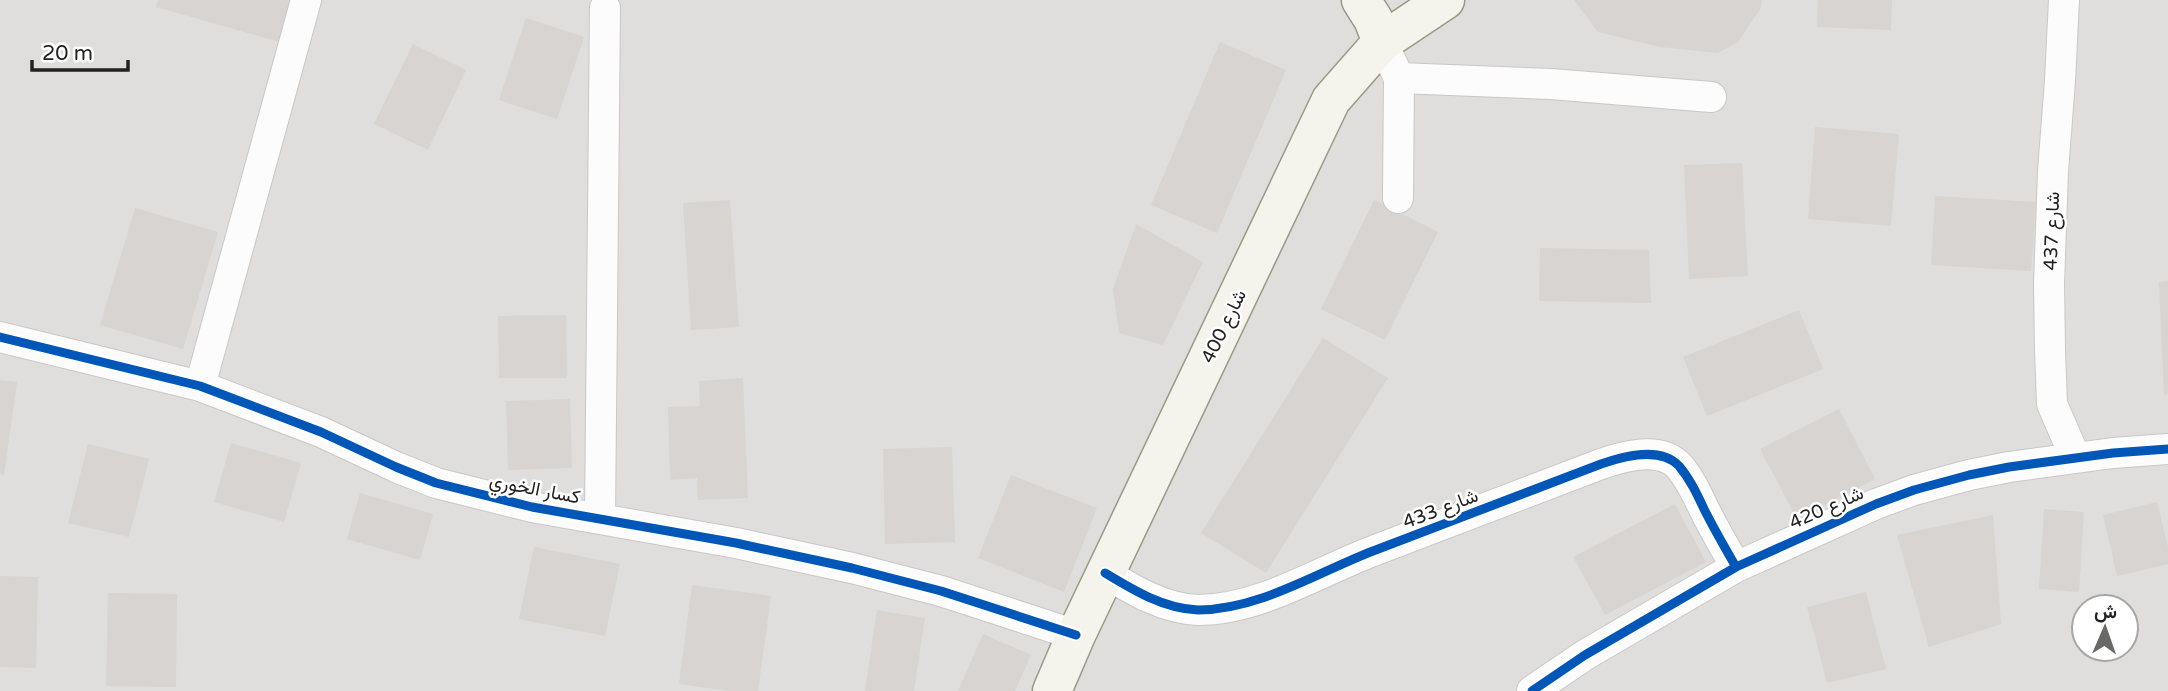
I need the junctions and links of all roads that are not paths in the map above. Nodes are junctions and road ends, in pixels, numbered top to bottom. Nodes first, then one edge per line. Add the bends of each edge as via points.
1 (306, 0) edge
2 (1361, 0) edge
3 (1445, 0) edge
4 (2064, 0) edge
5 (605, 8) dead end
6 (1382, 42) junction
7 (1399, 78) junction
8 (1711, 97) dead end
9 (1398, 198) dead end
10 (0, 337) edge
11 (200, 386) junction
12 (2168, 449) edge
13 (2075, 457) junction
14 (600, 518) junction
15 (1736, 567) junction
16 (1105, 573) junction
17 (1076, 635) junction
18 (1052, 691) edge
19 (1532, 691) edge

1 - 11 street
2 - 6 main road
3 - 6 main road, شارع 400
4 - 13 street, شارع 437 via 2053,171 2050,350 2052,404
5 - 14 street
6 - 7 street
6 - 16 main road, شارع 400 via 1331,100
7 - 8 street
7 - 9 street
10 - 11 street, كسار الخوري
11 - 14 street, كسار الخوري via 436,483
12 - 13 street, شارع 420
13 - 15 street, شارع 420 via 1969,475 1914,490
14 - 17 street, كسار الخوري via 852,568
15 - 16 street, شارع 433 via 1678,464 1660,456 1638,455 1589,468 1297,585 1224,607 1194,610 1158,601
15 - 19 street, شارع 420
16 - 17 main road, شارع 400
17 - 18 main road, شارع 400

